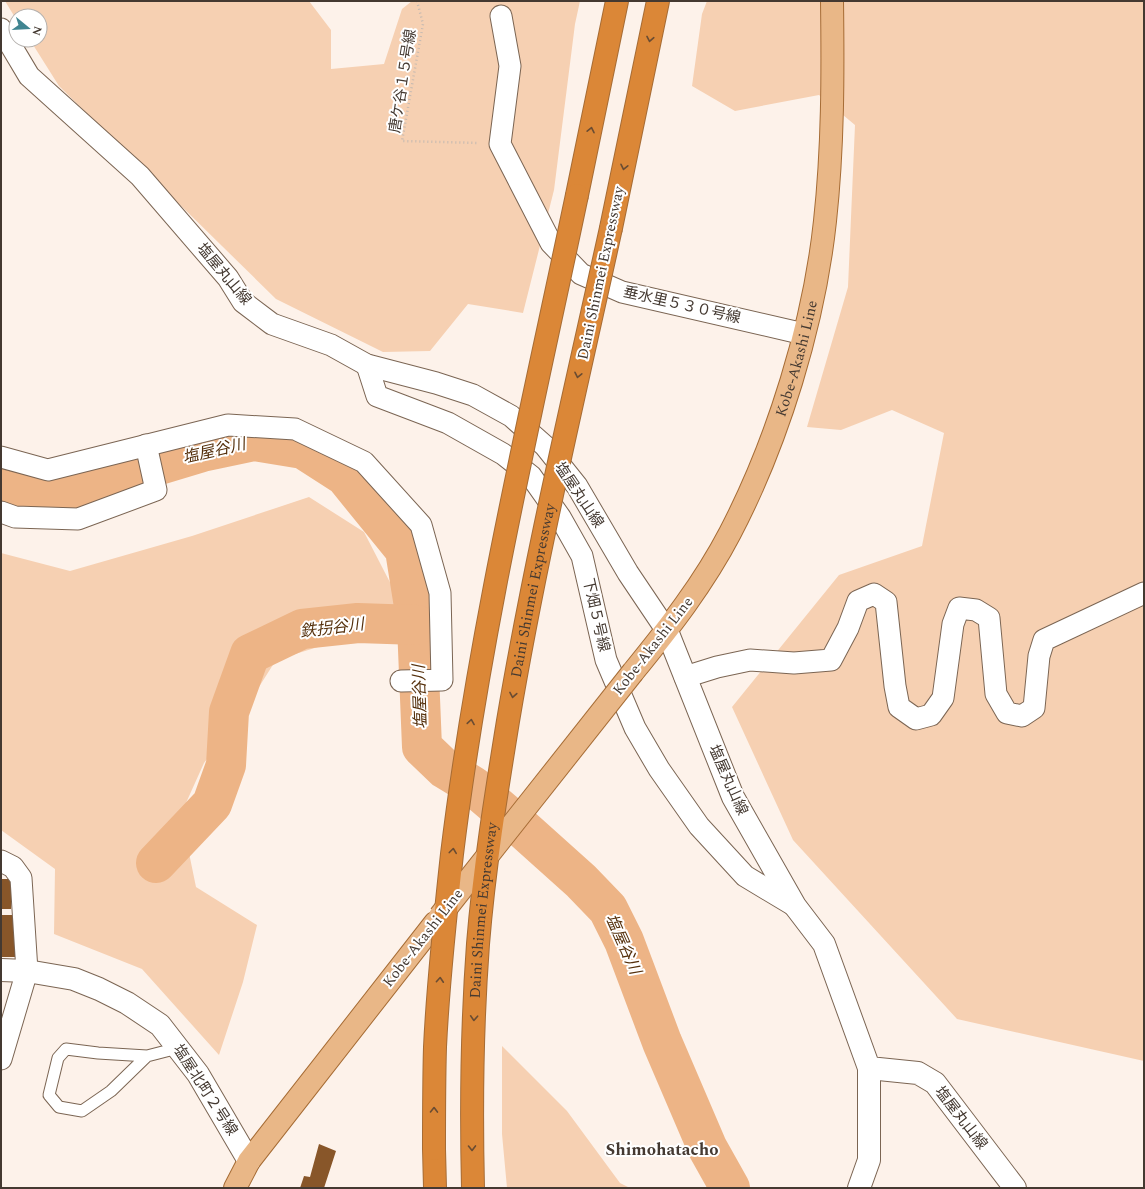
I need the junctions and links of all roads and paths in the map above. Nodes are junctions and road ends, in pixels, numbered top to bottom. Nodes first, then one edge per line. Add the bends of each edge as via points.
1 (417, 1) edge
2 (617, 1) edge
3 (658, 1) edge
4 (832, 1) edge
5 (501, 16) dead end
6 (2, 34) edge
7 (500, 144) junction
8 (804, 334) junction
9 (367, 365) junction
10 (146, 446) junction
11 (1, 457) edge
12 (1, 512) edge
13 (1144, 593) edge
14 (667, 631) junction
15 (685, 677) junction
16 (401, 681) dead end
17 (1, 861) edge
18 (795, 906) junction
19 (1, 970) edge
20 (27, 970) junction
21 (178, 1048) junction
22 (147, 1056) junction
23 (1, 1059) edge
24 (869, 1068) junction
25 (249, 1161) junction
26 (235, 1188) edge
27 (435, 1188) edge
28 (473, 1188) edge
29 (859, 1188) edge
30 (1015, 1188) edge

1 - 7 path, 唐ケ谷１５号線 via 423,24 402,141
27 -> 2 highway, bridge via 435,1046 452,853 466,756 504,542
3 -> 28 highway, Daini Shinmei Expressway, bridge via 540,550 516,674 490,840 478,943 473,1035
4 - 8 main road, Kobe-Akashi Line via 831,147 826,215
5 - 7 street via 510,66
6 - 9 street, 塩屋丸山線 via 29,76 140,176 228,278 243,302 272,324 331,345
7 - 8 street, 垂水里５３０号線 via 551,243 581,274 622,292
8 - 14 main road, Kobe-Akashi Line via 773,436 749,493 730,534
9 - 14 street, 塩屋丸山線 via 473,395 511,416 545,446 577,486 628,573
9 - 18 street, 下畑５号線 via 377,396 448,423 503,454 531,476 560,516 582,556 606,660 635,728 659,769 699,826 745,876
10 - 11 street via 48,470
10 - 12 street via 156,490 78,519 15,517
10 - 16 street via 228,425 295,429 364,462 421,525 440,593 442,680
13 - 15 street via 1044,640 1039,656 1034,708 1022,716 1007,713 996,694 989,618 976,610 959,608 952,624 943,698 931,715 916,719 899,707 886,602 874,594 858,601 848,628 831,660 794,663 750,660
14 - 15 street, 塩屋丸山線
14 - 25 main road, Kobe-Akashi Line, bridge
15 - 18 street, 塩屋丸山線 via 733,798
17 - 20 street via 13,867 21,878
18 - 24 street, 塩屋丸山線 via 824,944
19 - 20 street, 塩屋北町２号線
20 - 21 street, 塩屋北町２号線 via 74,979 127,1003 160,1025
20 - 23 street
21 - 22 lane
21 - 25 street, 塩屋北町２号線 via 198,1074
22 - 22 lane via 111,1091 82,1111 60,1107 49,1095 58,1058 66,1050
24 - 29 street, 塩屋丸山線 via 869,1160
24 - 30 street, 塩屋丸山線 via 918,1073 935,1083
25 - 26 main road, Kobe-Akashi Line

